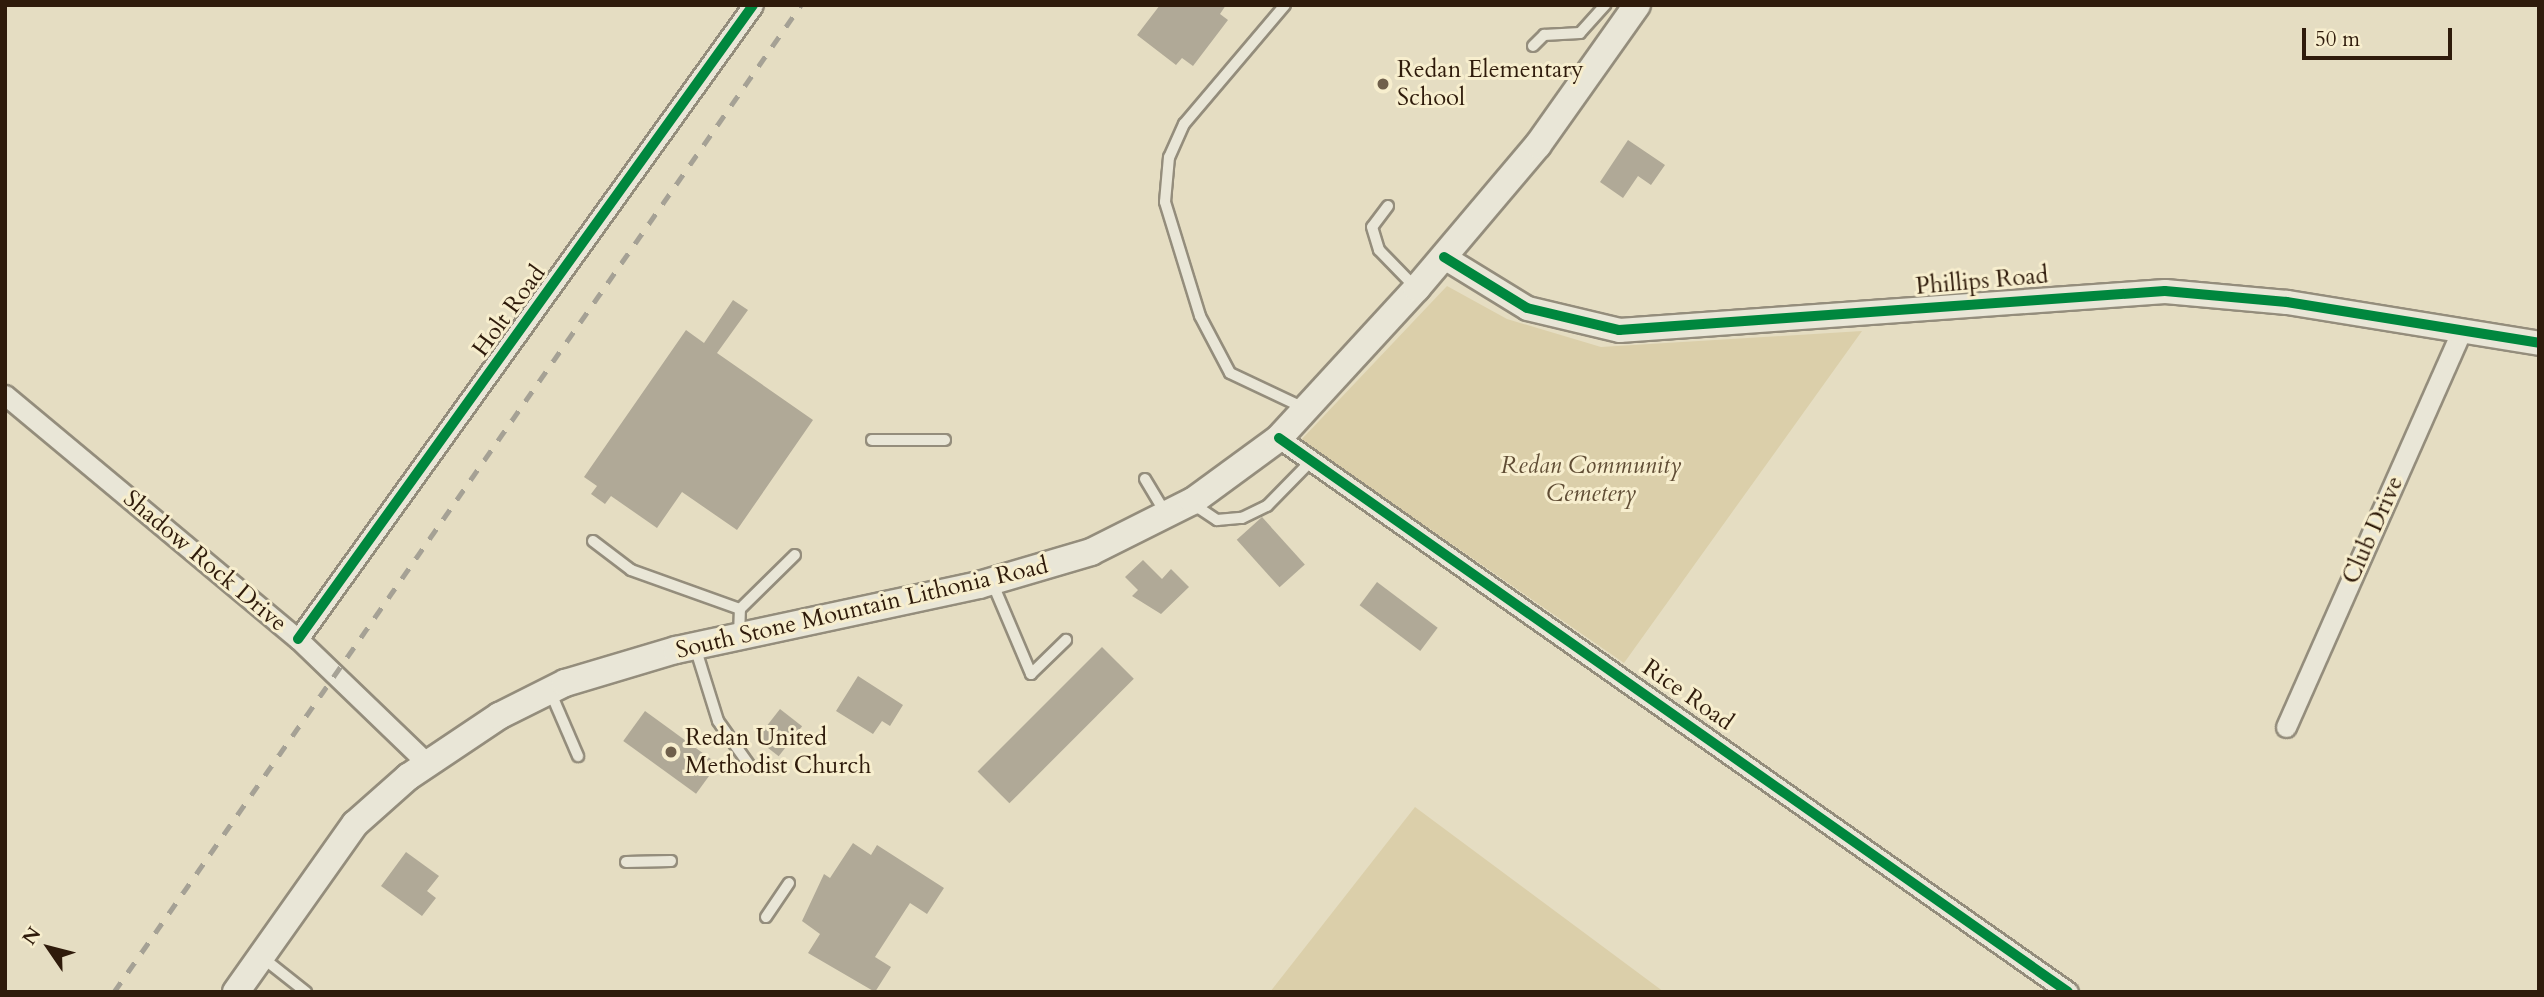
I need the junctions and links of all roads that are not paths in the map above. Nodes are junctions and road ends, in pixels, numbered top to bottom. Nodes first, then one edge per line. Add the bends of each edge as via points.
1 (753, 5) edge
2 (1285, 5) edge
3 (1605, 5) edge
4 (1637, 5) edge
5 (1533, 46) dead end
6 (1388, 206) dead end
7 (1444, 257) junction
8 (1417, 288) junction
9 (2460, 334) junction
10 (2539, 343) edge
11 (5, 395) edge
12 (1308, 410) junction
13 (1279, 438) junction
14 (872, 440) dead end
15 (945, 440) dead end
16 (1312, 460) junction
17 (1145, 479) dead end
18 (1190, 502) junction
19 (1166, 514) junction
20 (593, 541) dead end
21 (795, 555) dead end
22 (992, 582) junction
23 (740, 609) junction
24 (739, 637) junction
25 (298, 639) junction
26 (1066, 640) dead end
27 (694, 646) junction
28 (550, 691) junction
29 (2286, 727) dead end
30 (578, 756) dead end
31 (428, 764) junction
32 (750, 766) dead end
33 (671, 860) dead end
34 (626, 862) dead end
35 (789, 883) dead end
36 (766, 917) dead end
37 (260, 956) junction
38 (236, 992) edge
39 (306, 992) edge
40 (2068, 992) edge

1 - 25 street, Holt Road
2 - 12 lane via 1184,124 1169,157 1165,202 1200,316 1230,373
3 - 5 lane via 1580,33 1544,35
4 - 7 main road, South Stone Mountain Lithonia Road via 1538,145
6 - 8 lane via 1372,227 1380,250
7 - 8 main road, South Stone Mountain Lithonia Road
7 - 9 street, Phillips Road via 1527,308 1619,330 2165,291 2287,302
8 - 12 main road, South Stone Mountain Lithonia Road
9 - 10 street, Phillips Road
9 - 29 street, Club Drive
11 - 25 street, Shadow Rock Drive
12 - 13 main road, South Stone Mountain Lithonia Road
13 - 16 street, Rice Road
13 - 18 main road, South Stone Mountain Lithonia Road
14 - 15 lane
16 - 18 lane via 1266,506 1242,518 1217,520
16 - 40 street, Rice Road
17 - 19 lane
18 - 19 main road, South Stone Mountain Lithonia Road
19 - 22 main road, South Stone Mountain Lithonia Road via 1091,552
20 - 23 lane via 631,570
21 - 23 lane
22 - 24 main road, South Stone Mountain Lithonia Road
22 - 26 lane via 1031,674
23 - 24 lane
24 - 27 main road, South Stone Mountain Lithonia Road
25 - 31 street, Shadow Rock Drive
27 - 28 main road, South Stone Mountain Lithonia Road
27 - 32 lane via 713,710
28 - 30 lane
28 - 31 main road, South Stone Mountain Lithonia Road
31 - 37 main road, South Stone Mountain Lithonia Road via 355,824
33 - 34 lane
35 - 36 lane
37 - 38 main road, South Stone Mountain Lithonia Road
37 - 39 lane

